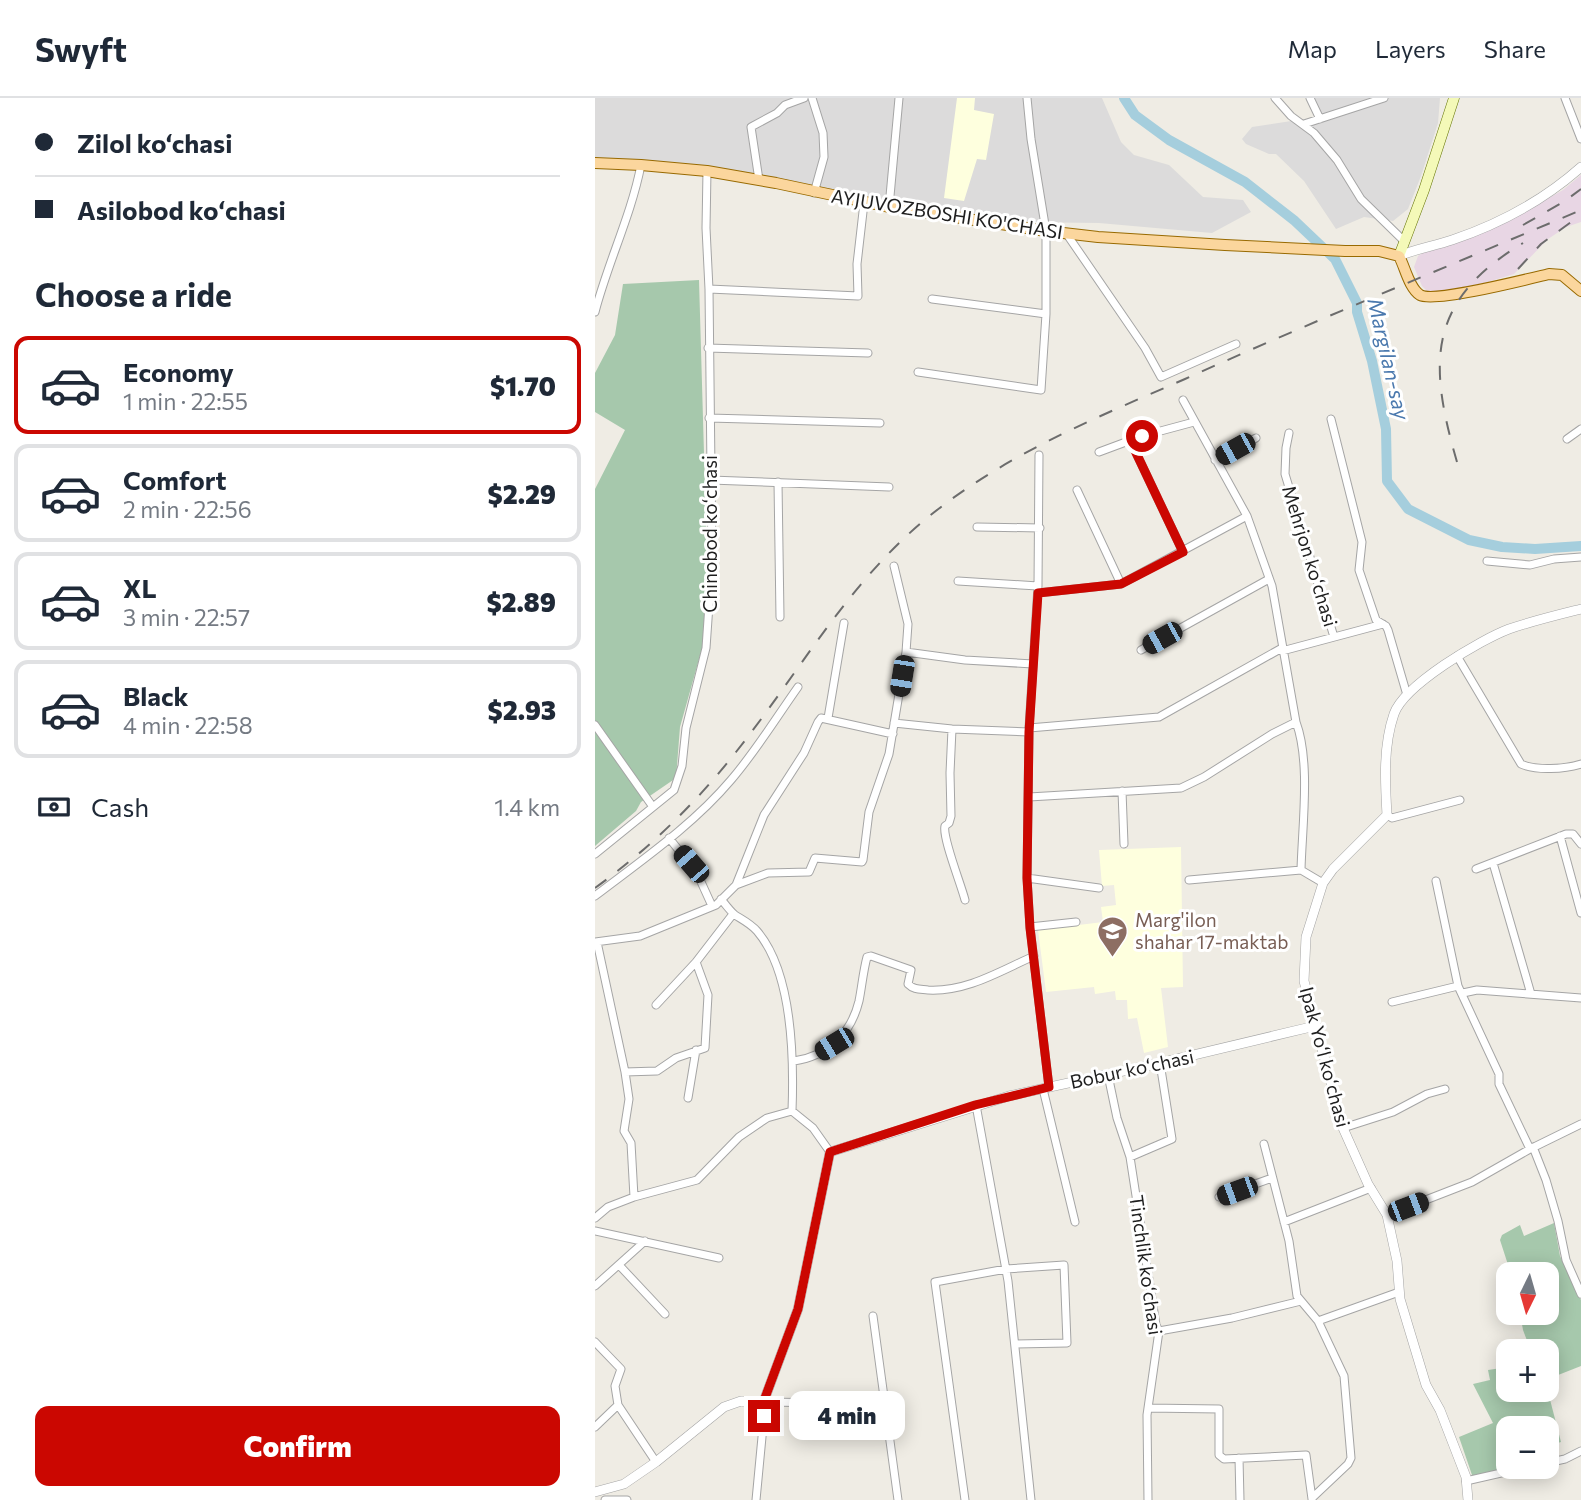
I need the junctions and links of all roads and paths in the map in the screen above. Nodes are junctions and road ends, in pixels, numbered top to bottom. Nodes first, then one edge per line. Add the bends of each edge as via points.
1 (804, 98) edge
2 (812, 98) edge
3 (899, 98) edge
4 (1027, 98) edge
5 (1275, 98) edge
6 (1310, 98) edge
7 (1384, 98) edge
8 (1454, 98) edge
9 (1565, 98) edge
10 (1320, 119) junction
11 (1304, 124) junction
12 (1581, 139) edge
13 (595, 163) edge
14 (642, 164) junction
15 (1581, 167) edge
16 (707, 171) junction
17 (759, 180) junction
18 (814, 192) junction
19 (864, 203) junction
20 (889, 207) junction
21 (1046, 231) junction
22 (1066, 233) junction
23 (1403, 241) junction
24 (1399, 256) junction
25 (709, 289) junction
26 (1581, 290) edge
27 (932, 299) dead end
28 (595, 312) edge
29 (1046, 314) junction
30 (1236, 344) dead end
31 (708, 348) junction
32 (868, 353) dead end
33 (918, 372) dead end
34 (1183, 400) dead end
35 (709, 418) junction
36 (1331, 419) dead end
37 (1194, 422) junction
38 (880, 423) dead end
39 (1581, 429) edge
40 (1289, 433) dead end
41 (1256, 438) dead end
42 (1567, 439) dead end
43 (1130, 440) junction
44 (1099, 452) dead end
45 (1039, 455) dead end
46 (1215, 460) junction
47 (711, 480) junction
48 (778, 482) junction
49 (889, 487) dead end
50 (1077, 490) dead end
51 (1247, 516) junction
52 (977, 527) dead end
53 (1040, 528) junction
54 (1183, 552) junction
55 (1581, 557) edge
56 (1487, 561) dead end
57 (894, 566) dead end
58 (1269, 579) junction
59 (958, 581) dead end
60 (1121, 584) junction
61 (1038, 589) junction
62 (1581, 608) edge
63 (780, 617) dead end
64 (844, 623) dead end
65 (1383, 624) junction
66 (1334, 637) junction
67 (1141, 650) dead end
68 (1282, 650) junction
69 (906, 652) junction
70 (1457, 656) junction
71 (1033, 664) junction
72 (798, 687) dead end
73 (1407, 695) junction
74 (828, 718) junction
75 (1296, 722) junction
76 (894, 723) junction
77 (595, 725) edge
78 (952, 729) junction
79 (1029, 730) junction
80 (893, 734) junction
81 (1581, 764) edge
82 (1122, 791) junction
83 (1029, 797) junction
84 (1460, 800) dead end
85 (653, 807) junction
86 (1387, 815) junction
87 (1560, 836) junction
88 (669, 838) junction
89 (1124, 844) dead end
90 (1581, 844) edge
91 (595, 854) edge
92 (1493, 863) junction
93 (1476, 869) dead end
94 (1301, 870) junction
95 (1027, 878) junction
96 (1189, 880) dead end
97 (1436, 881) dead end
98 (1323, 883) junction
99 (736, 885) junction
100 (1099, 888) dead end
101 (595, 896) edge
102 (721, 899) junction
103 (965, 900) dead end
104 (712, 906) junction
105 (1581, 913) edge
106 (733, 914) junction
107 (1076, 922) dead end
108 (1030, 928) junction
109 (596, 942) edge
110 (1034, 956) junction
111 (696, 962) junction
112 (1461, 990) junction
113 (1531, 994) junction
114 (1581, 998) edge
115 (1392, 1002) dead end
116 (656, 1004) dead end
117 (1315, 1026) junction
118 (696, 1050) junction
119 (794, 1061) junction
120 (1160, 1063) junction
121 (625, 1072) junction
122 (1108, 1075) junction
123 (1046, 1088) junction
124 (1445, 1089) dead end
125 (688, 1098) dead end
126 (975, 1105) junction
127 (792, 1111) junction
128 (1581, 1124) edge
129 (1343, 1128) junction
130 (1264, 1144) dead end
131 (1531, 1148) junction
132 (830, 1152) junction
133 (1130, 1157) junction
134 (1272, 1178) junction
135 (1371, 1188) junction
136 (633, 1197) junction
137 (1219, 1197) dead end
138 (1387, 1215) junction
139 (595, 1218) edge
140 (1075, 1222) dead end
141 (1284, 1222) junction
142 (595, 1231) edge
143 (645, 1241) junction
144 (719, 1258) dead end
145 (619, 1265) junction
146 (1006, 1269) junction
147 (595, 1286) edge
148 (1399, 1292) junction
149 (1581, 1294) edge
150 (1301, 1301) junction
151 (665, 1314) dead end
152 (873, 1316) dead end
153 (1318, 1321) junction
154 (1159, 1331) junction
155 (595, 1342) edge
156 (1016, 1344) junction
157 (837, 1403) dead end
158 (763, 1404) junction
159 (618, 1405) junction
160 (1148, 1408) junction
161 (595, 1427) edge
162 (1581, 1451) edge
163 (1239, 1458) junction
164 (1559, 1460) edge
165 (656, 1462) junction
166 (1496, 1475) edge
167 (1466, 1482) junction
168 (595, 1492) edge
169 (1312, 1499) edge
170 (605, 1500) edge
171 (627, 1500) edge
172 (756, 1500) edge
173 (898, 1500) edge
174 (965, 1500) edge
175 (1031, 1500) edge
176 (1147, 1500) edge
177 (1240, 1500) edge
178 (1468, 1500) edge

1 - 17 street via 751,127
2 - 18 street via 823,133 824,157
3 - 20 street
4 - 21 street
5 - 11 street
6 - 10 street
7 - 10 street
8 - 23 main road
9 - 12 street
10 - 11 street
11 - 23 street via 1337,160 1361,199
13 - 14 main road, AYJUVOZBOSHI KO'CHASI
14 - 16 main road, AYJUVOZBOSHI KO'CHASI
14 - 28 street
15 - 24 street via 1559,186 1505,217 1453,240
16 - 17 main road, AYJUVOZBOSHI KO'CHASI
16 - 25 street, Chinobod koʻchasi
17 - 18 main road, AYJUVOZBOSHI KO'CHASI
18 - 19 main road, AYJUVOZBOSHI KO'CHASI
19 - 20 main road, AYJUVOZBOSHI KO'CHASI
19 - 25 street via 858,296
20 - 21 main road, AYJUVOZBOSHI KO'CHASI
21 - 22 main road, AYJUVOZBOSHI KO'CHASI
21 - 29 street
22 - 24 main road, AYJUVOZBOSHI KO'CHASI via 1379,251
22 - 30 street via 1161,377
23 - 24 main road
24 - 26 main road via 1415,291 1422,296 1443,296 1549,274 1562,275
25 - 31 street, Chinobod koʻchasi
27 - 29 street
29 - 33 street via 1041,390
31 - 32 street
31 - 35 street, Chinobod koʻchasi
34 - 37 street
35 - 38 street
35 - 47 street, Chinobod koʻchasi
36 - 65 street via 1362,542 1359,570 1376,620
37 - 43 street
37 - 46 street
39 - 42 street
40 - 66 street, Mehrjon koʻchasi via 1285,474
41 - 46 street
43 - 44 street
43 - 54 street
45 - 53 street
46 - 51 street
47 - 48 street
47 - 85 street, Chinobod koʻchasi via 706,648 674,790
48 - 49 street
48 - 63 street
50 - 60 street
51 - 54 street
51 - 58 street
52 - 53 street
53 - 61 street
54 - 60 street
55 - 56 street via 1530,565
57 - 69 street via 908,624
58 - 67 street
58 - 68 street
59 - 61 street
60 - 61 street
61 - 71 street
62 - 70 street via 1507,630
64 - 74 street
65 - 66 street, Mehrjon koʻchasi
65 - 73 street
66 - 68 street, Mehrjon koʻchasi
68 - 75 street
68 - 79 street, Mehrjon koʻchasi via 1159,717
69 - 71 street
69 - 76 street
70 - 73 street
70 - 81 street via 1521,764
71 - 79 street
72 - 88 street via 732,780
73 - 86 street via 1395,712 1385,764
74 - 80 street
74 - 99 street via 818,722 764,815
75 - 82 street via 1181,788
75 - 94 street via 1304,786
76 - 78 street, Mehrjon koʻchasi
76 - 80 street
77 - 85 street
78 - 79 street, Mehrjon koʻchasi
78 - 103 street via 951,816 944,835
79 - 83 street
80 - 99 street via 869,812 862,862 815,858 809,872 768,873
82 - 83 street
82 - 89 street
83 - 95 street
84 - 86 street via 1392,818
85 - 91 street, Chinobod koʻchasi
86 - 98 street, Ipak Yoʻl koʻchasi
87 - 90 street via 1573,834
87 - 92 street
87 - 105 street
88 - 101 street
88 - 104 street via 697,873
92 - 93 street
92 - 113 street
94 - 96 street
94 - 98 street
95 - 100 street
95 - 108 street
97 - 112 street
98 - 117 street, Ipak Yoʻl koʻchasi via 1303,960
99 - 102 street
102 - 104 street
102 - 106 street
104 - 109 street via 640,936
106 - 111 street
106 - 119 street via 758,931 775,958
107 - 108 street
108 - 110 street
109 - 121 street
110 - 119 street via 972,984 944,990 914,989 908,984 911,970 867,957 859,1002 844,1035 810,1059
110 - 123 street
111 - 116 street
111 - 118 street via 708,995 706,1045
112 - 113 street
112 - 115 street
112 - 131 street
113 - 114 street
117 - 120 street, Bobur koʻchasi
117 - 129 street, Ipak Yoʻl koʻchasi
118 - 121 street via 657,1071
118 - 125 street
119 - 127 street
120 - 122 street, Bobur koʻchasi
120 - 133 street via 1172,1139
121 - 136 street via 629,1098 624,1131 631,1143
122 - 123 street, Bobur koʻchasi
122 - 133 street, Tinchlik koʻchasi
123 - 126 street, Bobur koʻchasi
123 - 140 street
124 - 129 street
126 - 132 street, Bobur koʻchasi
126 - 146 street
127 - 132 street via 813,1128
127 - 136 street via 767,1118 739,1137 697,1180
128 - 131 street
129 - 135 street, Ipak Yoʻl koʻchasi
130 - 134 street
131 - 138 street via 1472,1182
131 - 149 street via 1546,1180 1566,1260
132 - 158 street via 798,1309
133 - 154 street, Tinchlik koʻchasi
134 - 137 street
134 - 141 street
135 - 138 street, Ipak Yoʻl koʻchasi
135 - 141 street
136 - 139 street
138 - 148 street, Ipak Yoʻl koʻchasi
141 - 150 street
142 - 143 street
143 - 144 street
143 - 145 street
145 - 147 street
145 - 151 street
146 - 156 street
146 - 156 street via 1064,1265 1067,1343
146 - 174 street via 935,1282
148 - 153 street
148 - 167 street, Ipak Yoʻl koʻchasi via 1426,1385
150 - 153 street
150 - 154 street
152 - 173 street
153 - 169 street via 1344,1376 1351,1458
154 - 160 street, Tinchlik koʻchasi
155 - 159 street via 621,1368 615,1386
156 - 175 street
157 - 158 street
158 - 165 street via 741,1401 724,1407
158 - 172 street
159 - 161 street
159 - 165 street
160 - 163 street via 1217,1408 1219,1455
160 - 176 street, Tinchlik koʻchasi
162 - 164 street
163 - 169 street via 1306,1455
163 - 177 street
165 - 168 street via 624,1484
166 - 167 street
167 - 178 street, Ipak Yoʻl koʻchasi
170 - 171 street

